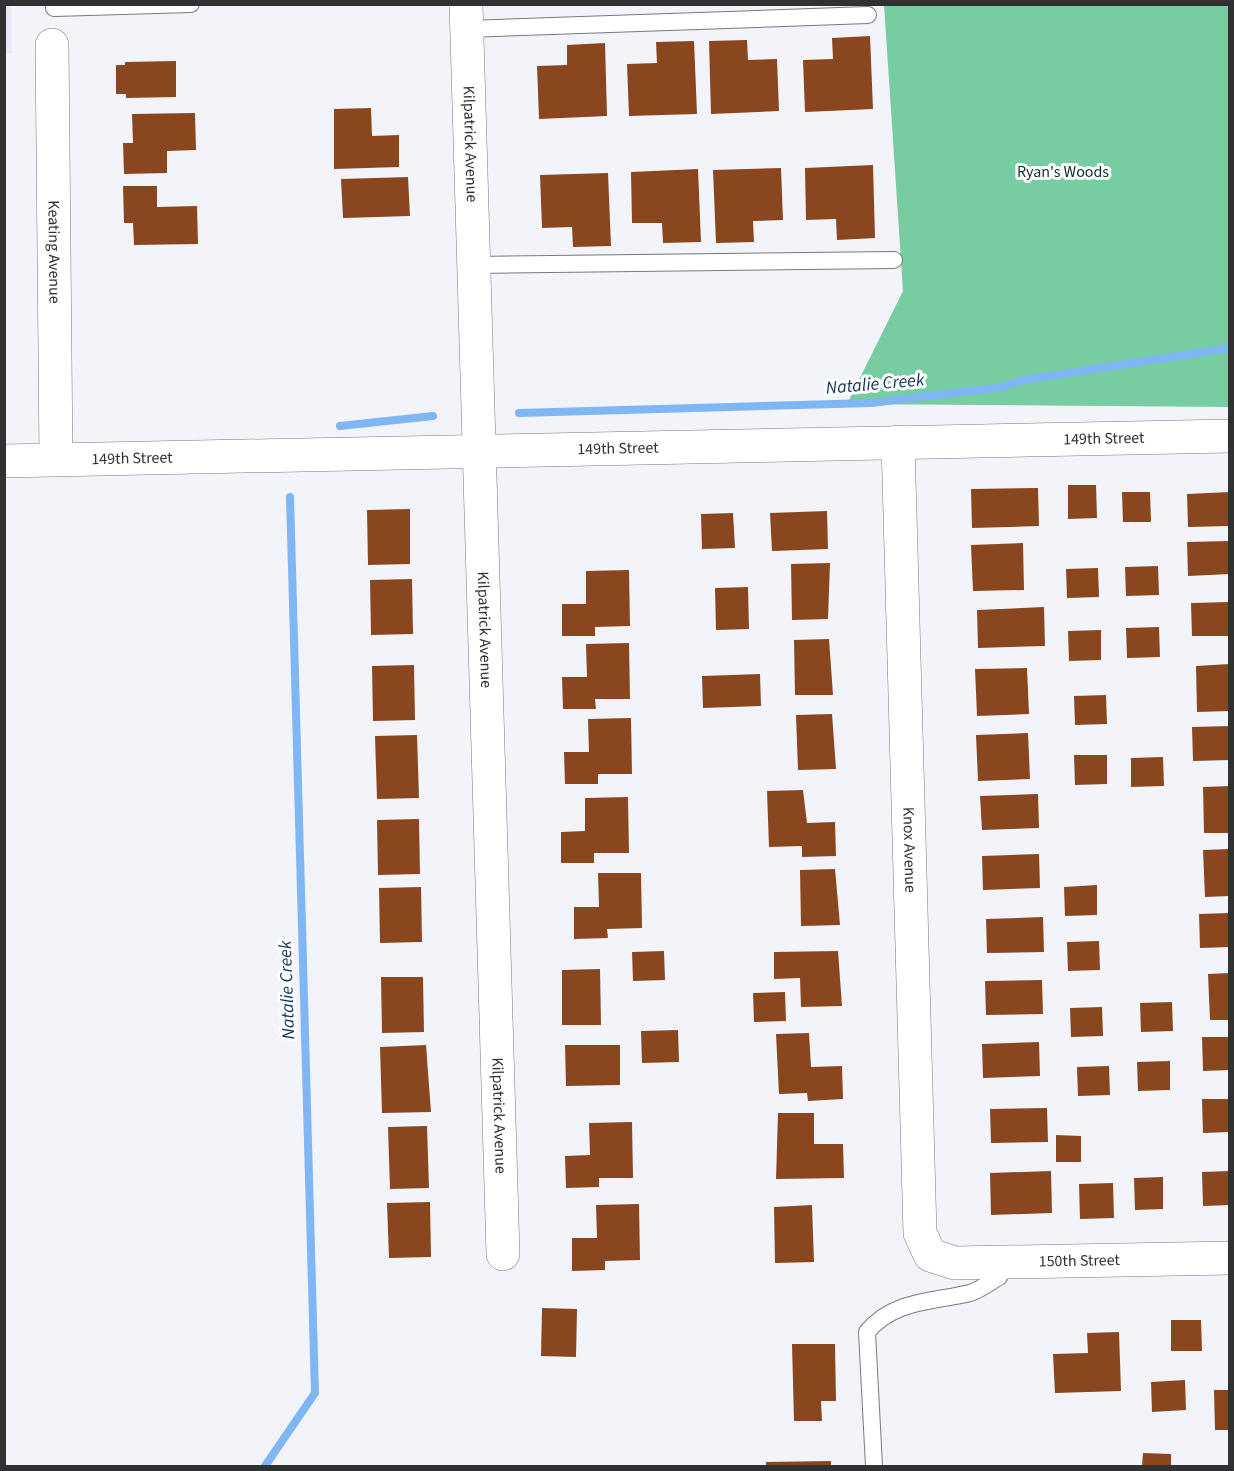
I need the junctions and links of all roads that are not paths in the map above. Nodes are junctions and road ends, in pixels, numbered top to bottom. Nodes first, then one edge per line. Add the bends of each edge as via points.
1 (191, 4) edge
2 (54, 8) dead end
3 (868, 15) dead end
4 (466, 17) edge
5 (52, 45) dead end
6 (894, 260) dead end
7 (474, 265) junction
8 (1230, 436) edge
9 (898, 442) junction
10 (480, 450) junction
11 (56, 459) junction
12 (4, 461) edge
13 (503, 1254) dead end
14 (930, 1255) joint
15 (1230, 1258) edge
16 (1002, 1262) junction
17 (874, 1467) edge

1 - 2 lane
3 - 4 lane
4 - 7 street, Kilpatrick Avenue
5 - 11 street, Keating Avenue
6 - 7 lane
7 - 10 street, Kilpatrick Avenue
8 - 9 street, 149th Street
9 - 10 street, 149th Street
9 - 14 street, Knox Avenue via 920,1233
10 - 11 street, 149th Street
10 - 13 street, Kilpatrick Avenue
11 - 12 street, 149th Street
14 - 16 street, 150th Street via 955,1263
15 - 16 street, 150th Street
16 - 17 lane via 999,1277 972,1292 899,1307 876,1320 867,1332

